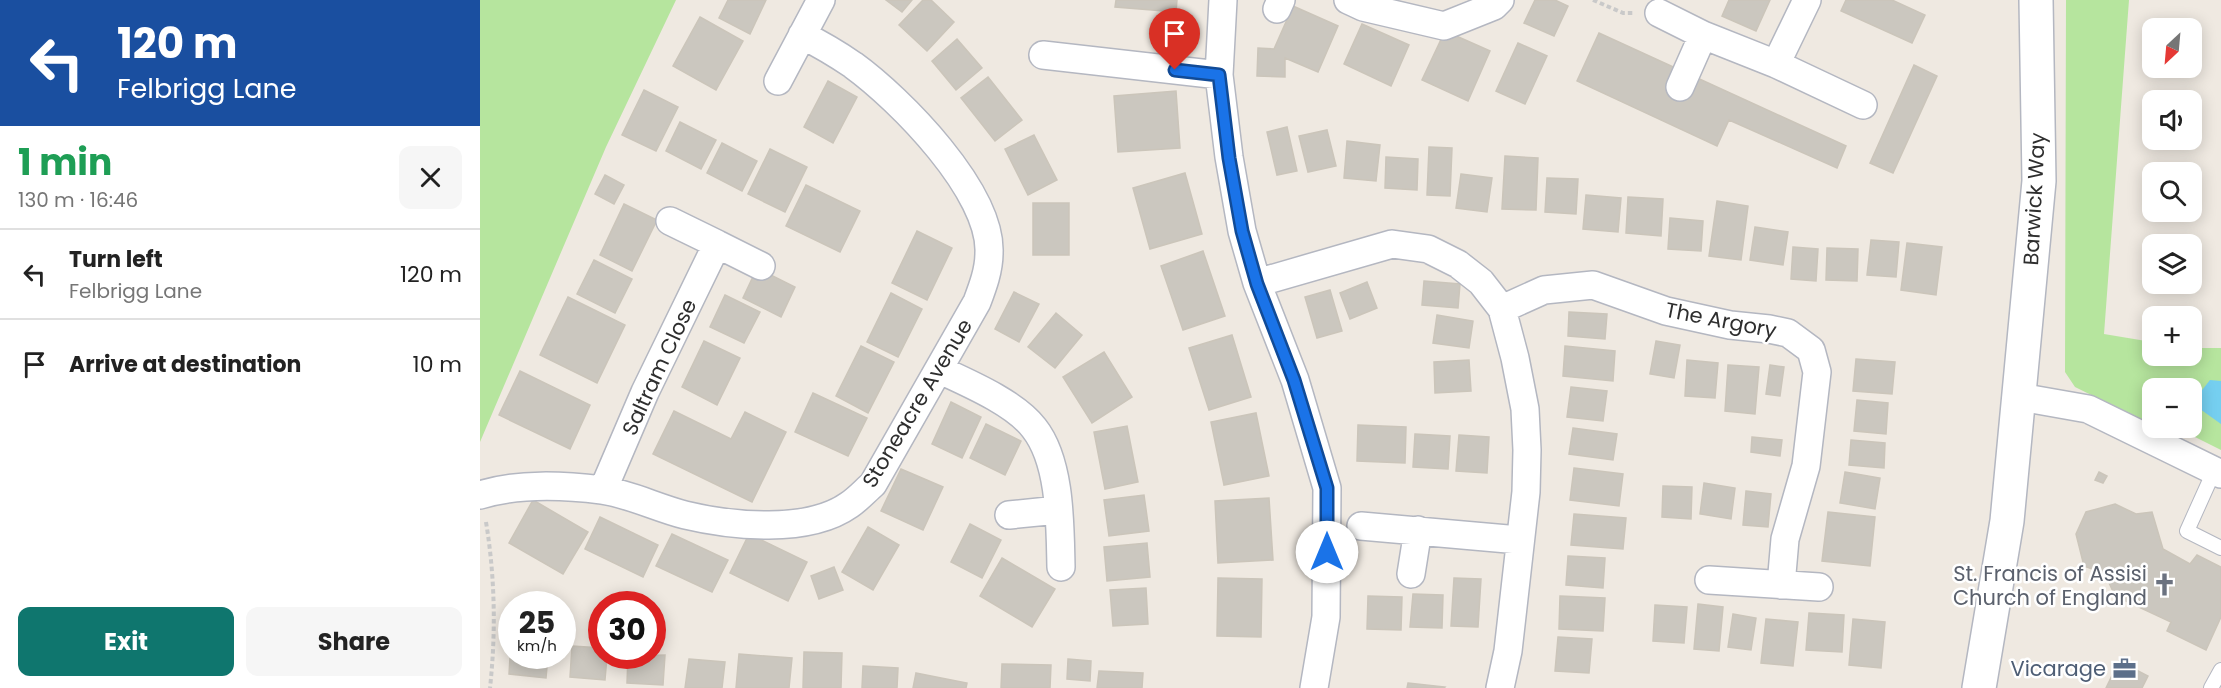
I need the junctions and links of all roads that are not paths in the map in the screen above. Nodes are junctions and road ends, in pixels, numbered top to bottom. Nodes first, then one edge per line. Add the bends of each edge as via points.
1 (821, 0) edge
2 (1223, 0) edge
3 (1348, 0) edge
4 (1500, 0) edge
5 (1807, 0) edge
6 (2036, 0) edge
7 (1659, 14) road end
8 (802, 35) junction
9 (1703, 35) junction
10 (1043, 55) dead end
11 (1776, 64) junction
12 (1219, 75) junction
13 (778, 81) dead end
14 (1680, 87) dead end
15 (1863, 105) dead end
16 (670, 221) dead end
17 (717, 244) junction
18 (761, 266) dead end
19 (1257, 284) junction
20 (1502, 309) junction
21 (940, 370) junction
22 (2020, 397) junction
23 (2218, 472) edge
24 (603, 490) junction
25 (481, 495) edge
26 (1058, 510) junction
27 (1009, 515) dead end
28 (1361, 526) dead end
29 (1418, 530) junction
30 (1520, 540) junction
31 (2221, 548) edge
32 (1061, 567) dead end
33 (1412, 574) dead end
34 (1709, 580) dead end
35 (1781, 585) junction
36 (1820, 587) dead end
37 (2221, 670) edge
38 (1314, 688) edge
39 (1500, 688) edge
40 (1979, 688) edge
41 (2211, 688) edge

1 - 8 street
2 - 12 street
3 - 4 street via 1444,26
5 - 11 street
6 - 22 street, Barwick Way via 2039,181
7 - 9 street
8 - 13 street
8 - 21 street, Stoneacre Avenue via 854,66 898,105 938,147 980,211 990,252 986,279
9 - 11 street
9 - 14 street
10 - 12 street
11 - 15 street
12 - 19 street via 1242,231
16 - 17 street
17 - 18 street
17 - 24 street, Saltram Close via 645,392
19 - 20 street via 1392,244 1428,249 1458,264 1481,282
19 - 38 street via 1294,380 1327,488 1326,617
20 - 30 street via 1525,409 1526,492
20 - 35 street, The Argory via 1544,290 1593,285 1666,311 1788,333 1811,350 1817,372 1806,466 1785,539
21 - 24 street, Stoneacre Avenue via 873,484 849,506 829,516 800,523 722,522 684,515
21 - 26 street via 1017,412 1035,428 1049,453
22 - 23 street via 2088,410
22 - 40 street, Barwick Way via 2007,520
23 - 31 lane via 2187,531
24 - 25 street, Stoneacre Avenue via 524,486
26 - 27 street
26 - 32 street
28 - 29 street
29 - 30 street
29 - 33 street
30 - 39 street
34 - 35 street
35 - 36 street
37 - 41 lane

